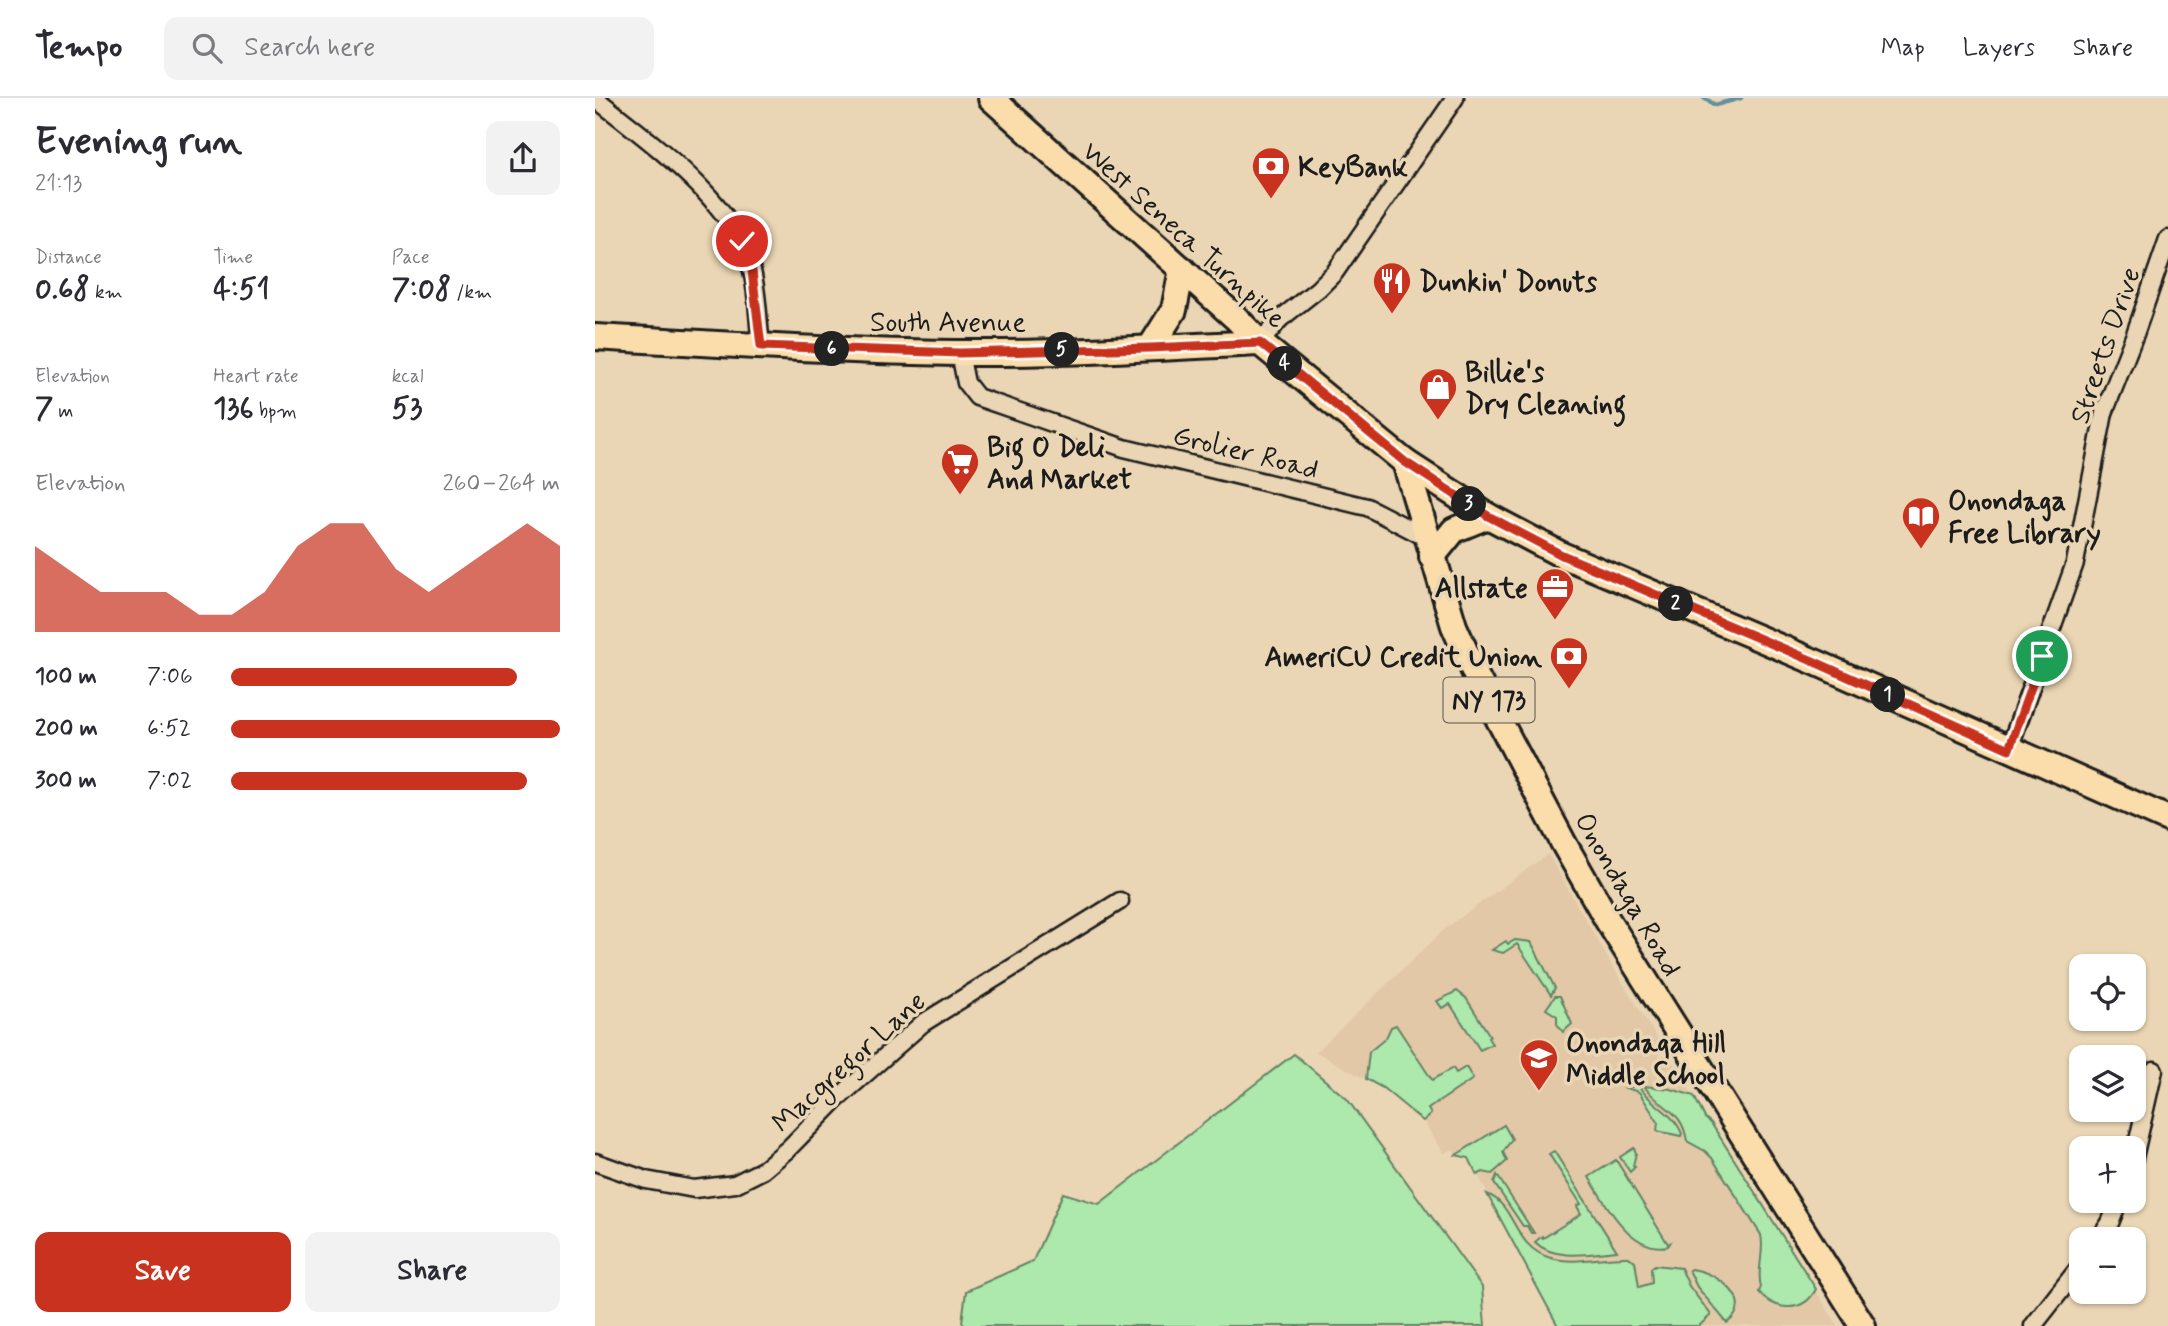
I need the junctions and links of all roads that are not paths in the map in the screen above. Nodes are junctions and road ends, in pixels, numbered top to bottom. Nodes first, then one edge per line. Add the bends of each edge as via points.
1 (595, 98) edge
2 (991, 98) edge
3 (1455, 98) edge
4 (2168, 239) edge
5 (1182, 269) junction
6 (595, 337) edge
7 (1260, 343) junction
8 (761, 346) junction
9 (1150, 348) junction
10 (960, 353) junction
11 (1405, 462) junction
12 (1488, 516) junction
13 (1429, 547) junction
14 (2009, 749) junction
15 (2168, 819) edge
16 (1120, 901) dead end
17 (2154, 1070) dead end
18 (2139, 1136) edge
19 (595, 1162) edge
20 (2069, 1280) edge
21 (1863, 1326) edge
22 (2033, 1326) edge

1 - 8 street via 672,161 717,205 742,241 752,271
2 - 5 main road, West Seneca Turnpike
3 - 7 street via 1335,272 1280,319
4 - 14 street, Streets Drive via 2104,413 2075,563
5 - 7 main road, West Seneca Turnpike
5 - 9 main road via 1174,310
6 - 8 main road, South Avenue
7 - 9 main road, South Avenue
7 - 11 main road, West Seneca Turnpike
8 - 10 main road, South Avenue
9 - 10 main road, South Avenue
10 - 13 street, Grolier Road via 966,383 977,397 1124,448 1367,507
11 - 12 main road, West Seneca Turnpike
11 - 13 main road, Onondaga Road / NY 173
12 - 13 main road
12 - 14 main road, West Seneca Turnpike via 1562,555
13 - 21 main road, Onondaga Road / NY 173 via 1454,626 1477,678 1564,844
14 - 15 main road, West Seneca Turnpike
16 - 19 street, Macgregor Lane via 923,1023 788,1149 763,1170 735,1184 694,1189 646,1180
17 - 18 street
20 - 22 street

